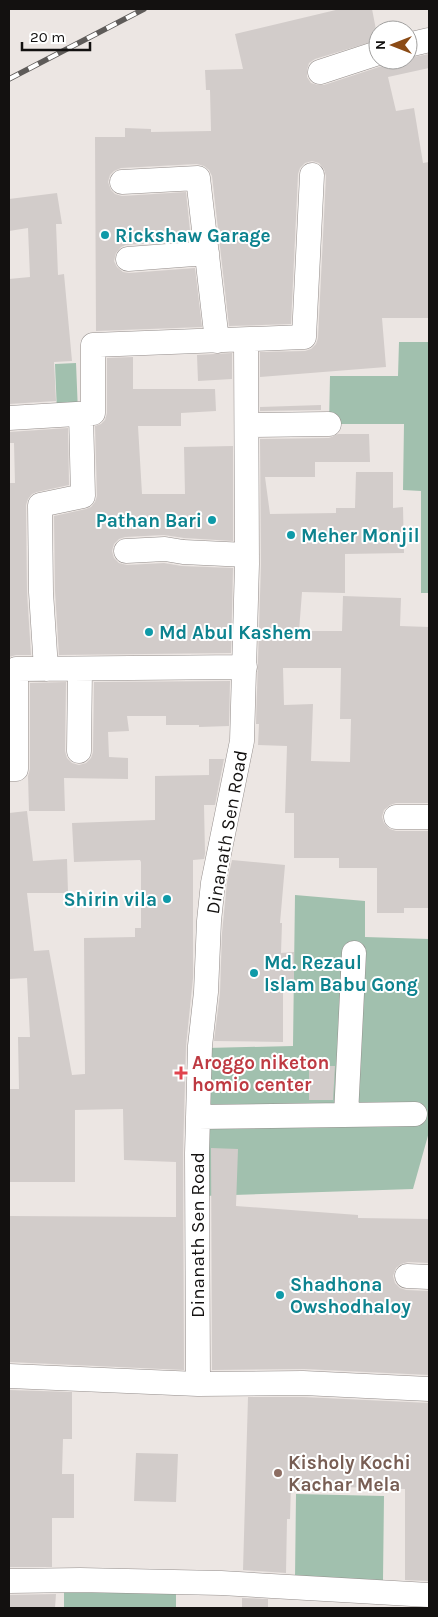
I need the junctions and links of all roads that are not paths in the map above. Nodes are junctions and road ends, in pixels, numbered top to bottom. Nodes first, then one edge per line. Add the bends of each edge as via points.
1 (368, 56) edge
2 (320, 72) dead end
3 (312, 175) dead end
4 (122, 182) dead end
5 (207, 253) junction
6 (128, 259) dead end
7 (246, 340) junction
8 (218, 341) junction
9 (81, 414) junction
10 (9, 418) edge
11 (329, 424) dead end
12 (246, 425) junction
13 (126, 551) dead end
14 (247, 555) junction
15 (245, 667) junction
16 (46, 669) junction
17 (80, 669) junction
18 (79, 751) dead end
19 (9, 769) edge
20 (396, 817) dead end
21 (429, 817) edge
22 (354, 953) dead end
23 (415, 1114) dead end
24 (346, 1115) junction
25 (198, 1117) junction
26 (9, 1376) edge
27 (198, 1384) junction
28 (429, 1388) edge
29 (9, 1581) edge
30 (429, 1596) edge
31 (314, 1598) edge
32 (371, 1600) edge

1 - 2 street
3 - 7 street via 304,337
4 - 5 street via 198,178
5 - 6 street
5 - 8 street
7 - 8 street
7 - 12 street, Dinanath Sen Road
8 - 9 street via 93,345 93,413
9 - 10 street
9 - 16 street via 83,496 40,505
11 - 12 street
12 - 14 street, Dinanath Sen Road
13 - 14 street via 164,549
14 - 15 street, Dinanath Sen Road
15 - 17 street
15 - 25 street, Dinanath Sen Road via 242,741 213,883 209,921
16 - 17 street
16 - 19 street via 16,669 16,769
17 - 18 street
20 - 21 street
22 - 24 street
23 - 24 street
24 - 25 street
25 - 27 street, Dinanath Sen Road
26 - 27 street
27 - 28 street via 303,1383
29 - 31 street via 202,1583
30 - 32 street
31 - 32 street

